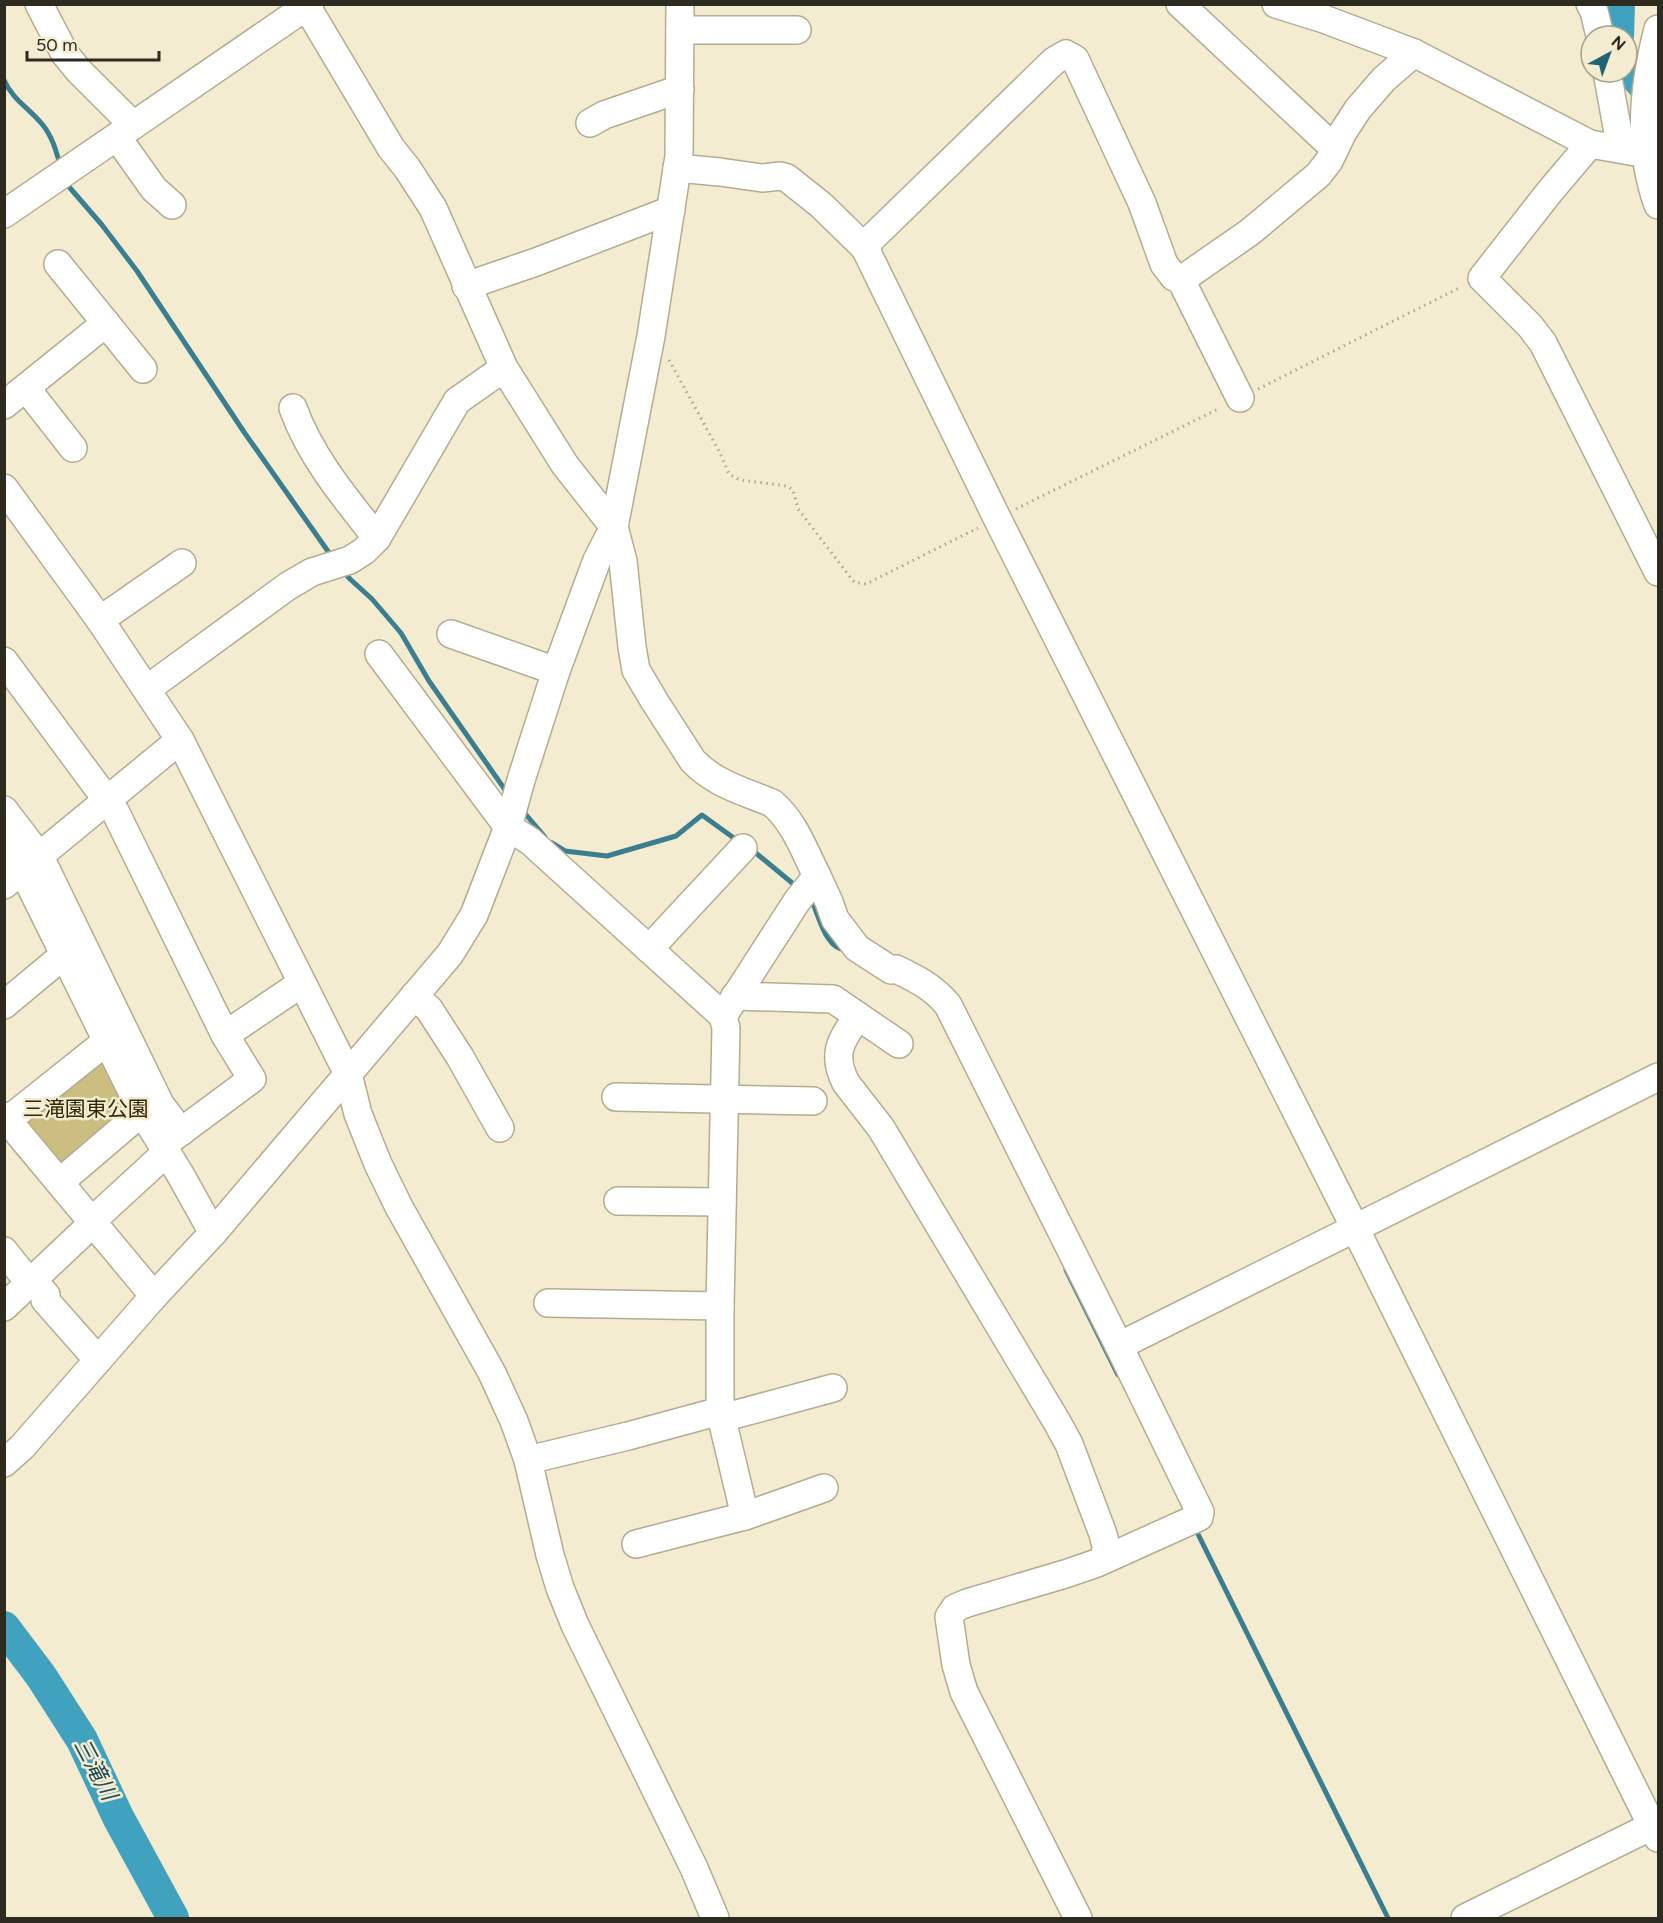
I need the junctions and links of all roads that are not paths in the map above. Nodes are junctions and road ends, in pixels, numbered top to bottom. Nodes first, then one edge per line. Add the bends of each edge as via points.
1 (39, 4) edge
2 (1180, 4) edge
3 (1276, 4) edge
4 (1590, 4) edge
5 (306, 6) edge
6 (680, 17) edge
7 (1597, 24) edge
8 (1659, 29) edge
9 (797, 30) dead end
10 (1413, 53) junction
11 (1654, 57) edge
12 (1612, 84) edge
13 (680, 90) junction
14 (590, 123) dead end
15 (125, 131) junction
16 (1590, 144) junction
17 (1637, 145) junction
18 (1334, 148) junction
19 (677, 168) junction
20 (8, 203) edge
21 (172, 205) dead end
22 (1659, 205) edge
23 (671, 210) junction
24 (865, 248) junction
25 (58, 264) dead end
26 (1180, 280) junction
27 (466, 286) junction
28 (106, 323) junction
29 (504, 368) junction
30 (143, 369) dead end
31 (26, 388) junction
32 (1240, 398) dead end
33 (4, 405) edge
34 (293, 408) dead end
35 (73, 448) dead end
36 (4, 488) edge
37 (614, 527) junction
38 (377, 538) junction
39 (182, 563) dead end
40 (1659, 572) edge
41 (100, 620) junction
42 (451, 634) dead end
43 (379, 654) dead end
44 (4, 661) edge
45 (556, 671) junction
46 (147, 689) junction
47 (180, 740) junction
48 (108, 800) junction
49 (4, 810) edge
50 (513, 811) junction
51 (4, 847) edge
52 (744, 848) dead end
53 (22, 871) edge
54 (808, 887) junction
55 (649, 949) junction
56 (64, 955) junction
57 (302, 983) junction
58 (414, 996) junction
59 (4, 1005) edge
60 (729, 1006) junction
61 (858, 1016) junction
62 (225, 1035) junction
63 (107, 1041) junction
64 (898, 1044) dead end
65 (348, 1074) junction
66 (1659, 1077) edge
67 (616, 1096) dead end
68 (724, 1100) junction
69 (813, 1101) dead end
70 (142, 1113) junction
71 (500, 1128) dead end
72 (10, 1131) edge
73 (170, 1143) junction
74 (60, 1182) junction
75 (618, 1201) dead end
76 (722, 1202) junction
77 (93, 1222) junction
78 (1355, 1228) junction
79 (213, 1233) junction
80 (26, 1276) edge
81 (154, 1296) junction
82 (548, 1303) dead end
83 (720, 1306) junction
84 (4, 1307) edge
85 (1119, 1346) junction
86 (98, 1360) junction
87 (833, 1388) dead end
88 (721, 1414) junction
89 (528, 1460) junction
90 (4, 1463) edge
91 (824, 1488) dead end
92 (745, 1516) junction
93 (636, 1544) dead end
94 (1105, 1559) junction
95 (1656, 1829) edge
96 (715, 1918) edge
97 (1078, 1918) edge
98 (1465, 1918) edge

1 - 15 street via 65,54
2 - 18 street
3 - 10 street
4 - 7 street
5 - 15 street
5 - 27 street via 391,148 433,208
6 - 9 street
6 - 13 street
8 - 11 street
10 - 16 street
10 - 18 street via 1367,97
11 - 17 street
12 - 17 street
13 - 14 street
13 - 19 street
15 - 20 street via 61,176
15 - 21 street via 154,189
16 - 17 street
16 - 40 street via 1482,278 1543,343
17 - 22 street
18 - 26 street via 1325,167 1310,183 1233,246
19 - 23 street
19 - 24 street via 788,178
23 - 27 street
23 - 37 street
24 - 26 street via 1054,60 1066,54 1075,59 1093,95 1142,203 1164,264
24 - 78 street
25 - 28 street
26 - 32 street
27 - 29 street
28 - 30 street
28 - 31 street
29 - 37 street via 565,465
29 - 38 street via 457,402
31 - 33 street
31 - 35 street
34 - 38 street via 311,446
36 - 41 street
37 - 45 street via 597,560
37 - 54 street via 623,561 636,670 699,767 722,783 778,808 799,840
38 - 46 street via 364,551 288,586
39 - 41 street
41 - 46 street
42 - 45 street
43 - 50 street
44 - 48 street
45 - 50 street
46 - 47 street
47 - 48 street
47 - 57 street
48 - 53 street
48 - 62 street
49 - 53 street
50 - 55 street via 530,840
50 - 58 street via 474,915 450,954
51 - 53 street
52 - 55 street
53 - 56 street
53 - 73 street via 160,1104
54 - 60 street
54 - 85 street via 829,902 834,919 857,948 891,970 924,982 948,1005
55 - 60 street
56 - 59 street
56 - 63 street
57 - 62 street
57 - 65 street
58 - 65 street
58 - 71 street via 429,1009
60 - 61 street via 833,999
60 - 68 street
61 - 64 street
61 - 94 street via 840,1046 842,1075 881,1128 1058,1422 1103,1534
62 - 73 street via 252,1079
63 - 70 street
63 - 72 street
65 - 79 street
65 - 89 street via 358,1114 378,1164 492,1373
66 - 78 street
67 - 68 street
68 - 69 street
68 - 76 street
70 - 73 street
70 - 74 street
72 - 74 street
73 - 77 street
73 - 79 street
74 - 77 street
75 - 76 street
76 - 83 street
77 - 80 street
77 - 81 street
78 - 85 street
78 - 95 street
79 - 81 street
80 - 84 street
80 - 86 street
81 - 86 street
82 - 83 street
83 - 88 street
85 - 94 street via 1200,1512 1190,1522
86 - 90 street
87 - 88 street
88 - 89 street
88 - 92 street
89 - 96 street via 550,1555 575,1625
91 - 92 street
92 - 93 street
94 - 97 street via 967,1603 955,1608 949,1617 964,1692
95 - 98 street

